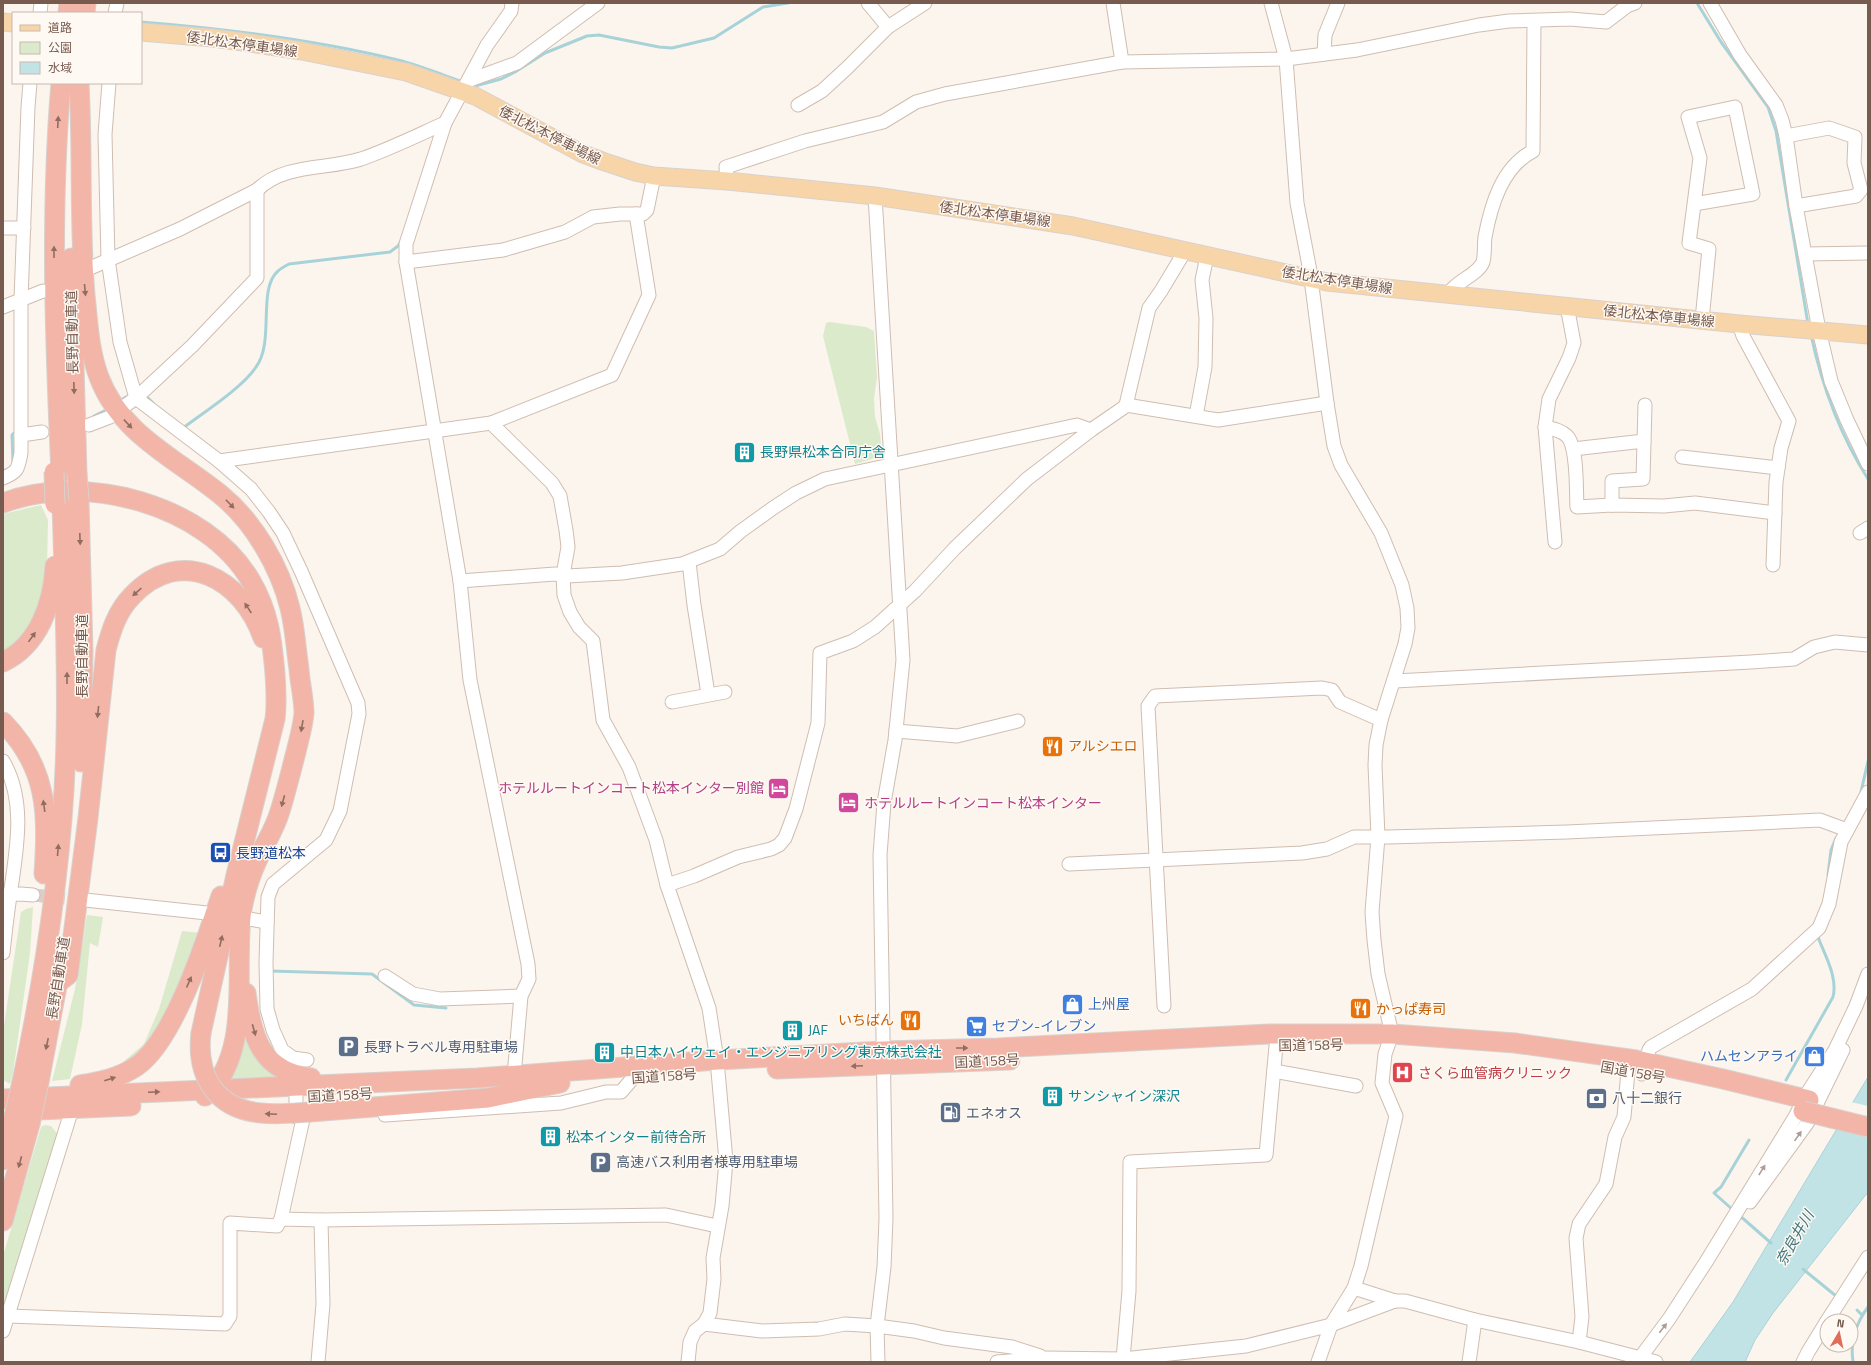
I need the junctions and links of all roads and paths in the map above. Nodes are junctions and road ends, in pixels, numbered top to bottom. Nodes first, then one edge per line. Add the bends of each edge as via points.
1 (512, 3) edge
2 (598, 3) edge
3 (868, 3) edge
4 (925, 3) edge
5 (1113, 3) edge
6 (1271, 3) edge
7 (1338, 3) edge
8 (1710, 3) edge
9 (1629, 4) edge
10 (1534, 20) junction
11 (888, 27) junction
12 (142, 32) edge
13 (1324, 54) junction
14 (1286, 59) junction
15 (1122, 62) junction
16 (30, 84) edge
17 (60, 84) edge
18 (78, 84) edge
19 (78, 84) edge
20 (109, 84) edge
21 (466, 86) junction
22 (798, 105) dead end
23 (445, 123) junction
24 (1786, 136) junction
25 (654, 176) junction
26 (727, 181) junction
27 (256, 190) junction
28 (875, 196) junction
29 (1694, 204) junction
30 (1796, 206) junction
31 (636, 214) junction
32 (3, 228) edge
33 (24, 228) junction
34 (1185, 251) junction
35 (1868, 253) edge
36 (1805, 254) junction
37 (1207, 256) junction
38 (108, 259) junction
39 (406, 262) junction
40 (90, 268) dead end
41 (1311, 279) junction
42 (43, 291) dead end
43 (1447, 295) junction
44 (21, 300) junction
45 (1568, 306) junction
46 (3, 307) edge
47 (1702, 320) junction
48 (1739, 324) junction
49 (1813, 330) junction
50 (1868, 335) edge
51 (131, 402) junction
52 (1327, 403) junction
53 (1126, 405) junction
54 (1645, 405) dead end
55 (1196, 416) junction
56 (110, 417) dead end
57 (491, 423) junction
58 (89, 425) dead end
59 (1544, 427) junction
60 (1091, 430) junction
61 (433, 431) junction
62 (42, 432) dead end
63 (21, 435) junction
64 (1644, 440) junction
65 (1573, 449) junction
66 (1682, 458) dead end
67 (218, 461) junction
68 (892, 464) junction
69 (1868, 464) edge
70 (1778, 468) junction
71 (64, 473) junction
72 (3, 478) edge
73 (3, 492) edge
74 (65, 502) junction
75 (3, 503) edge
76 (1612, 505) junction
77 (1775, 512) junction
78 (1555, 542) dead end
79 (689, 562) junction
80 (1773, 565) dead end
81 (563, 575) junction
82 (460, 581) junction
83 (901, 604) junction
84 (1868, 645) edge
85 (3, 662) edge
86 (1395, 681) junction
87 (301, 687) junction
88 (725, 692) dead end
89 (708, 694) junction
90 (276, 698) junction
91 (672, 702) dead end
92 (1381, 720) junction
93 (1018, 721) dead end
94 (3, 722) edge
95 (896, 731) junction
96 (4, 767) edge
97 (1868, 792) edge
98 (254, 805) junction
99 (1848, 830) junction
100 (1378, 837) junction
101 (1157, 860) junction
102 (1069, 864) dead end
103 (667, 885) junction
104 (6, 895) edge
105 (33, 895) tunnel mouth
106 (85, 900) tunnel mouth
107 (207, 913) dead end
108 (249, 919) dead end
109 (267, 922) junction
110 (239, 936) junction
111 (3, 953) edge
112 (385, 976) dead end
113 (1867, 976) edge
114 (59, 982) junction
115 (521, 996) junction
116 (1164, 1006) dead end
117 (1390, 1039) junction
118 (1276, 1046) junction
119 (883, 1058) junction
120 (306, 1060) dead end
121 (717, 1066) junction
122 (1636, 1066) junction
123 (1274, 1071) junction
124 (514, 1076) junction
125 (633, 1078) junction
126 (31, 1082) junction
127 (378, 1082) junction
128 (560, 1083) junction
129 (1356, 1086) dead end
130 (212, 1090) junction
131 (296, 1097) junction
132 (3, 1098) edge
133 (197, 1103) junction
134 (1804, 1105) junction
135 (72, 1109) junction
136 (306, 1116) junction
137 (1868, 1116) edge
138 (15, 1120) edge
139 (1868, 1127) edge
140 (3, 1160) edge
141 (281, 1219) junction
142 (320, 1220) junction
143 (3, 1221) edge
144 (1731, 1221) junction
145 (717, 1226) junction
146 (1868, 1257) edge
147 (1354, 1288) junction
148 (1396, 1301) junction
149 (1832, 1313) edge
150 (6, 1315) edge
151 (1475, 1320) junction
152 (704, 1324) junction
153 (1331, 1325) junction
154 (877, 1326) junction
155 (3, 1331) edge
156 (1819, 1334) edge
157 (1575, 1341) junction
158 (1043, 1358) junction
159 (1122, 1359) junction
160 (1645, 1361) edge
161 (318, 1362) edge
162 (688, 1362) edge
163 (878, 1362) edge
164 (997, 1362) edge
165 (1318, 1362) edge
166 (1469, 1362) edge
167 (1803, 1362) edge

1 - 21 street via 511,11 488,45
2 - 21 street via 517,63
3 - 11 street
4 - 11 street
5 - 15 street
6 - 14 street
7 - 13 street via 1325,35
8 - 24 street via 1740,55 1776,105
9 - 10 street via 1606,22
10 - 13 street via 1479,25 1357,50
10 - 43 street via 1533,151 1522,157 1501,186 1485,237 1483,262 1473,274 1452,287
11 - 22 street via 822,91
12 - 21 main road, 倭北松本停車場線 via 213,38 302,51
13 - 14 street
14 - 15 street
14 - 41 street via 1297,203
15 - 26 street via 945,94 916,102 883,122 805,141 726,167
16 - 33 street
71 -> 17 highway, 長野自動車道 via 54,315 54,212
18 -> 71 highway, 長野自動車道 via 72,159 72,350
19 -> 87 highway via 82,263 91,346 99,376 113,405 125,421 158,450 224,497 260,542 279,577 290,609
20 - 38 street via 105,134
21 - 23 street
21 - 25 main road, 倭北松本停車場線 via 581,153 628,170
23 - 27 street via 360,159 291,171 264,183
23 - 39 street via 406,244
24 - 30 street
24 - 30 street via 1829,128 1855,137 1854,163 1861,190 1856,196
25 - 26 main road, 倭北松本停車場線
25 - 31 street via 647,210 644,214
26 - 28 main road, 倭北松本停車場線
27 - 38 street via 180,229
27 - 51 street via 257,278 192,346
28 - 34 main road, 倭北松本停車場線 via 1073,226
28 - 68 street
29 - 29 street via 1700,158 1688,117 1735,107 1753,194
29 - 47 street via 1689,243 1709,249
30 - 36 street
31 - 39 street via 592,217 565,232 503,250
31 - 57 street via 649,295 612,375
32 - 33 street
33 - 44 street
34 - 37 main road, 倭北松本停車場線
34 - 53 street via 1148,308
35 - 36 street
36 - 49 street
37 - 41 main road, 倭北松本停車場線
37 - 55 street via 1202,280 1206,318 1205,367
38 - 40 street
38 - 51 street
39 - 61 street
41 - 43 main road, 倭北松本停車場線
41 - 52 street
42 - 44 street
43 - 45 main road, 倭北松本停車場線
44 - 46 street
44 - 63 street
45 - 47 main road, 倭北松本停車場線
45 - 59 street via 1574,343 1549,399
47 - 48 main road, 倭北松本停車場線
48 - 49 main road, 倭北松本停車場線
48 - 70 street via 1743,336 1790,421 1781,448
49 - 50 main road, 倭北松本停車場線
49 - 69 street via 1846,420
51 - 67 street
52 - 55 street via 1218,420
52 - 86 street via 1334,446 1341,465 1381,533 1402,585 1408,628
53 - 55 street
53 - 60 street
54 - 64 street
56 - 58 street
57 - 61 street
57 - 81 street via 552,483 560,496 568,547
59 - 65 street via 1558,430 1568,437
59 - 78 street
60 - 68 street via 1077,425
60 - 83 street via 1008,497 954,548
61 - 67 street
61 - 82 street
62 - 63 street
63 - 72 street via 18,468 14,474
64 - 65 street
64 - 76 street via 1643,479 1612,481
65 - 76 street via 1577,507
66 - 70 street
67 - 109 street via 251,489 283,533 358,703 358,722 340,811 334,826 326,840 273,884 268,898
68 - 79 street via 825,479 802,490 741,531 720,549
68 - 83 street
70 - 77 street
71 - 74 highway, 長野自動車道
73 - 87 highway via 24,486 69,481 108,483 151,494 204,520 234,544 257,572 278,614
85 -> 74 highway via 18,653 33,637 44,616 49,603
74 -> 114 highway, 長野自動車道 via 83,651 82,740 74,868
126 -> 74 highway, 長野自動車道 via 62,811 67,704
75 - 90 highway via 45,493 69,491 109,494 150,504 200,529 239,564 264,606 272,635
76 - 77 street via 1664,506 1695,503
77 - 80 street
79 - 81 street via 622,572
79 - 89 street
81 - 82 street
81 - 103 street via 564,595 570,612 579,627 593,641 603,720 629,767 656,840
82 - 115 street via 470,680 528,964 529,980
83 - 95 street via 903,660
83 - 103 street via 864,634 842,646 820,653 818,723 796,809 788,833 782,841 771,849 738,857
84 - 86 street via 1835,642 1814,647 1794,658 1751,662
86 - 92 street
87 -> 110 highway via 304,713 298,741 280,812 250,878 242,909
88 - 89 street
89 - 91 street
90 - 98 highway via 275,719
90 -> 114 highway via 270,660 260,630 247,605 227,584 202,573 175,572 152,581 131,597 115,621 106,650 75,926 68,975
92 - 100 street via 1375,766
92 - 101 street via 1340,702 1332,690 1322,688 1155,696 1148,706
93 - 95 street via 957,736
126 -> 94 highway via 45,860 45,814 37,771 20,741
95 - 119 street via 884,803 880,855
96 - 104 street via 16,800 18,824 17,850
97 - 99 street
132 -> 98 highway via 114,1078 148,1057 191,979
136 -> 98 highway, bridge via 260,1113 231,1105 208,1083 203,1072 199,1049 236,875
99 - 100 street via 1820,820 1568,832
99 - 122 street via 1841,842 1829,904 1819,928 1752,989 1651,1047
100 - 101 street via 1354,837 1327,849 1302,853
100 - 117 street via 1372,912 1378,974
101 - 102 street
101 - 116 street
103 - 121 street via 709,1008
104 - 105 street
104 - 111 street
106 - 107 street
108 - 109 street
109 - 120 street via 268,1009 273,1030 282,1050 293,1058
110 -> 127 highway via 248,1008 254,1033 270,1061 278,1068 298,1076
110 - 130 highway via 238,1013 232,1051 224,1073
112 - 115 street via 413,994 440,999
113 - 134 street via 1835,1050
144 -> 113 street via 1755,1197 1808,1122 1861,1008
114 -> 126 highway, 長野自動車道
115 - 124 street
117 - 118 highway, 国道158号
119 -> 117 highway, 国道158号 via 998,1048 1269,1034
117 - 122 highway, 国道158号 via 1515,1043
117 - 147 street via 1382,1083 1396,1116 1368,1241
118 - 119 highway, 国道158号 via 970,1062
118 - 123 street
119 - 121 highway, 国道158号
119 - 154 street via 886,1219 884,1267
121 - 124 highway, 国道158号
121 - 125 highway, 国道158号
121 - 145 street via 726,1161 722,1206
122 - 134 highway, 国道158号 via 1719,1089
122 - 157 street via 1624,1117 1615,1137 1606,1184 1579,1224 1576,1238 1582,1317
123 - 129 street
123 - 159 street via 1266,1155 1130,1162 1129,1292
124 - 127 highway, 国道158号
125 - 128 highway, 国道158号
125 - 136 street via 621,1092 606,1092 560,1103 410,1114
126 - 138 highway, 長野自動車道, bridge
127 - 130 highway, 国道158号
128 - 131 highway, 国道158号
128 - 136 highway via 488,1098
132 -> 130 highway, 国道158号
130 - 133 highway
131 - 133 highway, 国道158号
131 - 136 street via 296,1118
133 - 135 highway, 国道158号
134 - 137 highway, 国道158号
134 - 139 highway, 国道158号, bridge
144 -> 134 street
135 - 138 highway, 国道158号
135 - 150 street
136 - 141 street
138 - 140 highway, 長野自動車道
138 -> 143 highway, 長野自動車道
141 - 142 street
141 - 150 street via 277,1226 230,1223 230,1316 225,1324
142 - 145 street via 666,1216
142 - 161 street via 323,1304
160 -> 144 street
145 - 152 street via 710,1313
146 - 149 street
147 - 148 street
147 - 153 street
148 - 151 street via 1406,1301
148 - 153 street
150 - 155 street
151 - 157 street
151 - 166 street
152 - 154 street via 762,1331 819,1329 845,1324
152 - 162 street via 696,1331 690,1342
153 - 159 street via 1246,1346
153 - 165 street
154 - 158 street via 1012,1347
154 - 163 street
156 - 167 street
157 - 160 street
158 - 159 street
158 - 164 street

